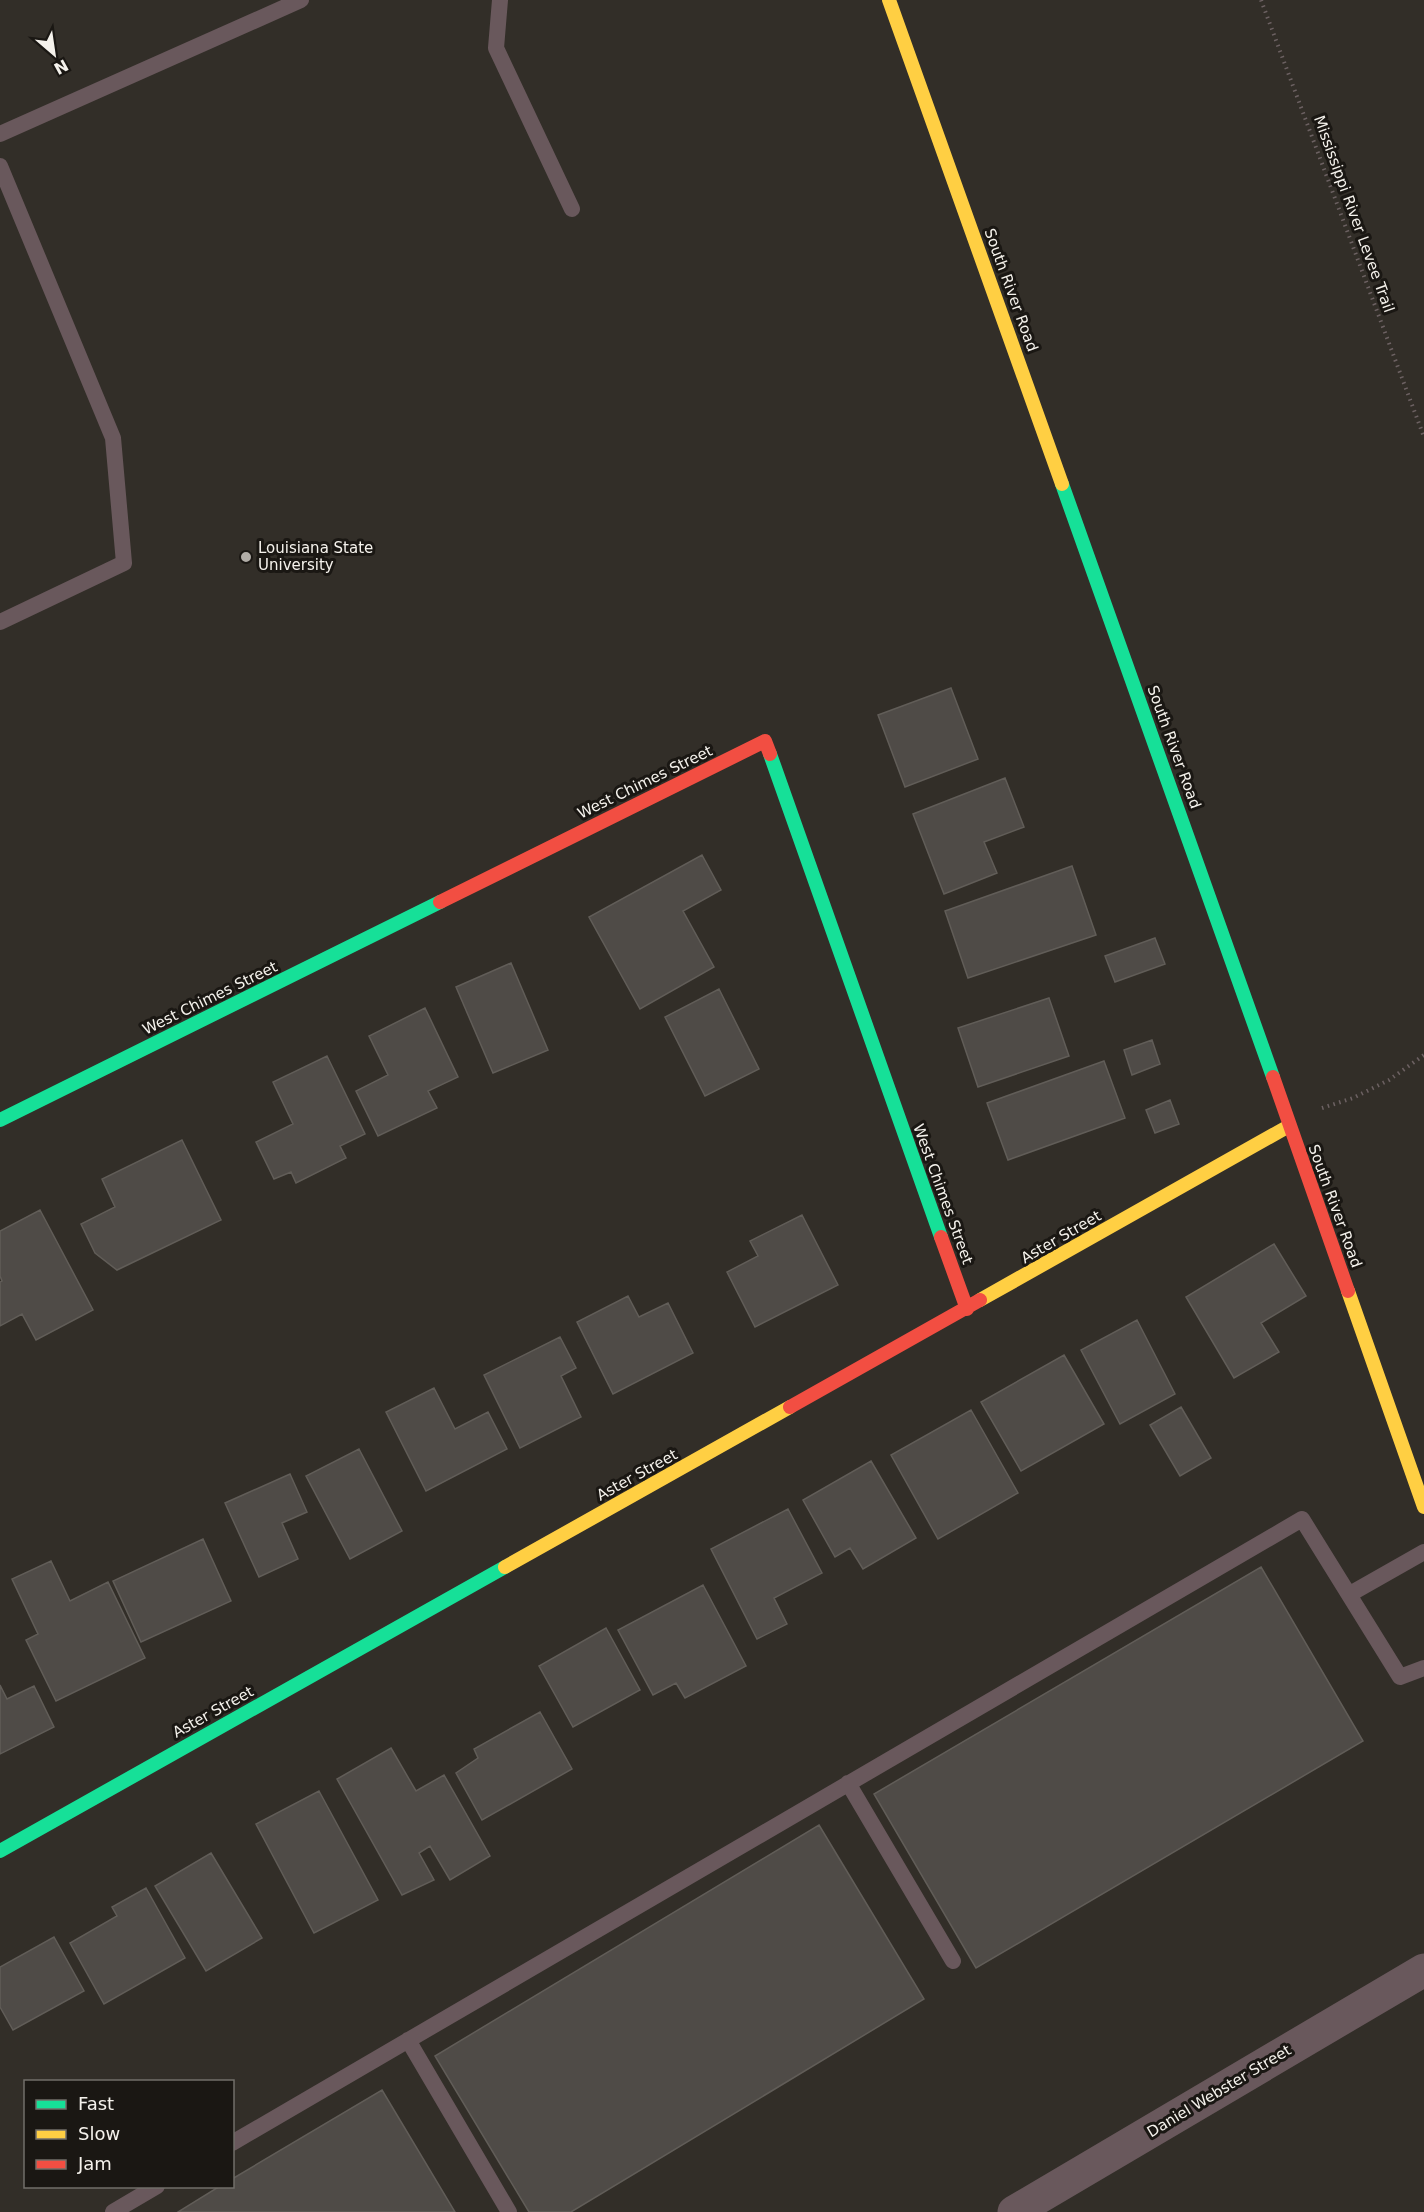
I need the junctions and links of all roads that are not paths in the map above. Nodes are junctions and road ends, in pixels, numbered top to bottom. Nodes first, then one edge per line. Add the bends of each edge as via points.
1 (301, 0) edge
2 (500, 0) edge
3 (889, 0) edge
4 (0, 134) edge
5 (0, 166) edge
6 (572, 209) dead end
7 (0, 622) edge
8 (0, 1120) edge
9 (1289, 1126) junction
10 (967, 1309) junction
11 (1424, 1507) edge
12 (1424, 1552) edge
13 (1350, 1594) junction
14 (1424, 1668) edge
15 (848, 1783) junction
16 (0, 1851) edge
17 (953, 1961) dead end
18 (1424, 1970) edge
19 (408, 2040) junction
20 (234, 2142) edge
21 (155, 2188) edge
22 (113, 2212) edge
23 (509, 2212) edge
24 (1014, 2212) edge

1 - 4 lane
2 - 6 lane via 496,48
3 - 9 street, South River Road
5 - 7 lane via 113,438 124,563
8 - 10 street, West Chimes Street via 765,741
9 - 10 street, Aster Street
9 - 11 street, South River Road
10 - 16 street, Aster Street
12 - 13 lane
13 - 14 lane via 1400,1677
13 - 15 lane via 1302,1519
15 - 17 lane
15 - 19 lane
18 - 24 street, Daniel Webster Street
19 - 20 lane
19 - 23 lane
21 - 22 lane

